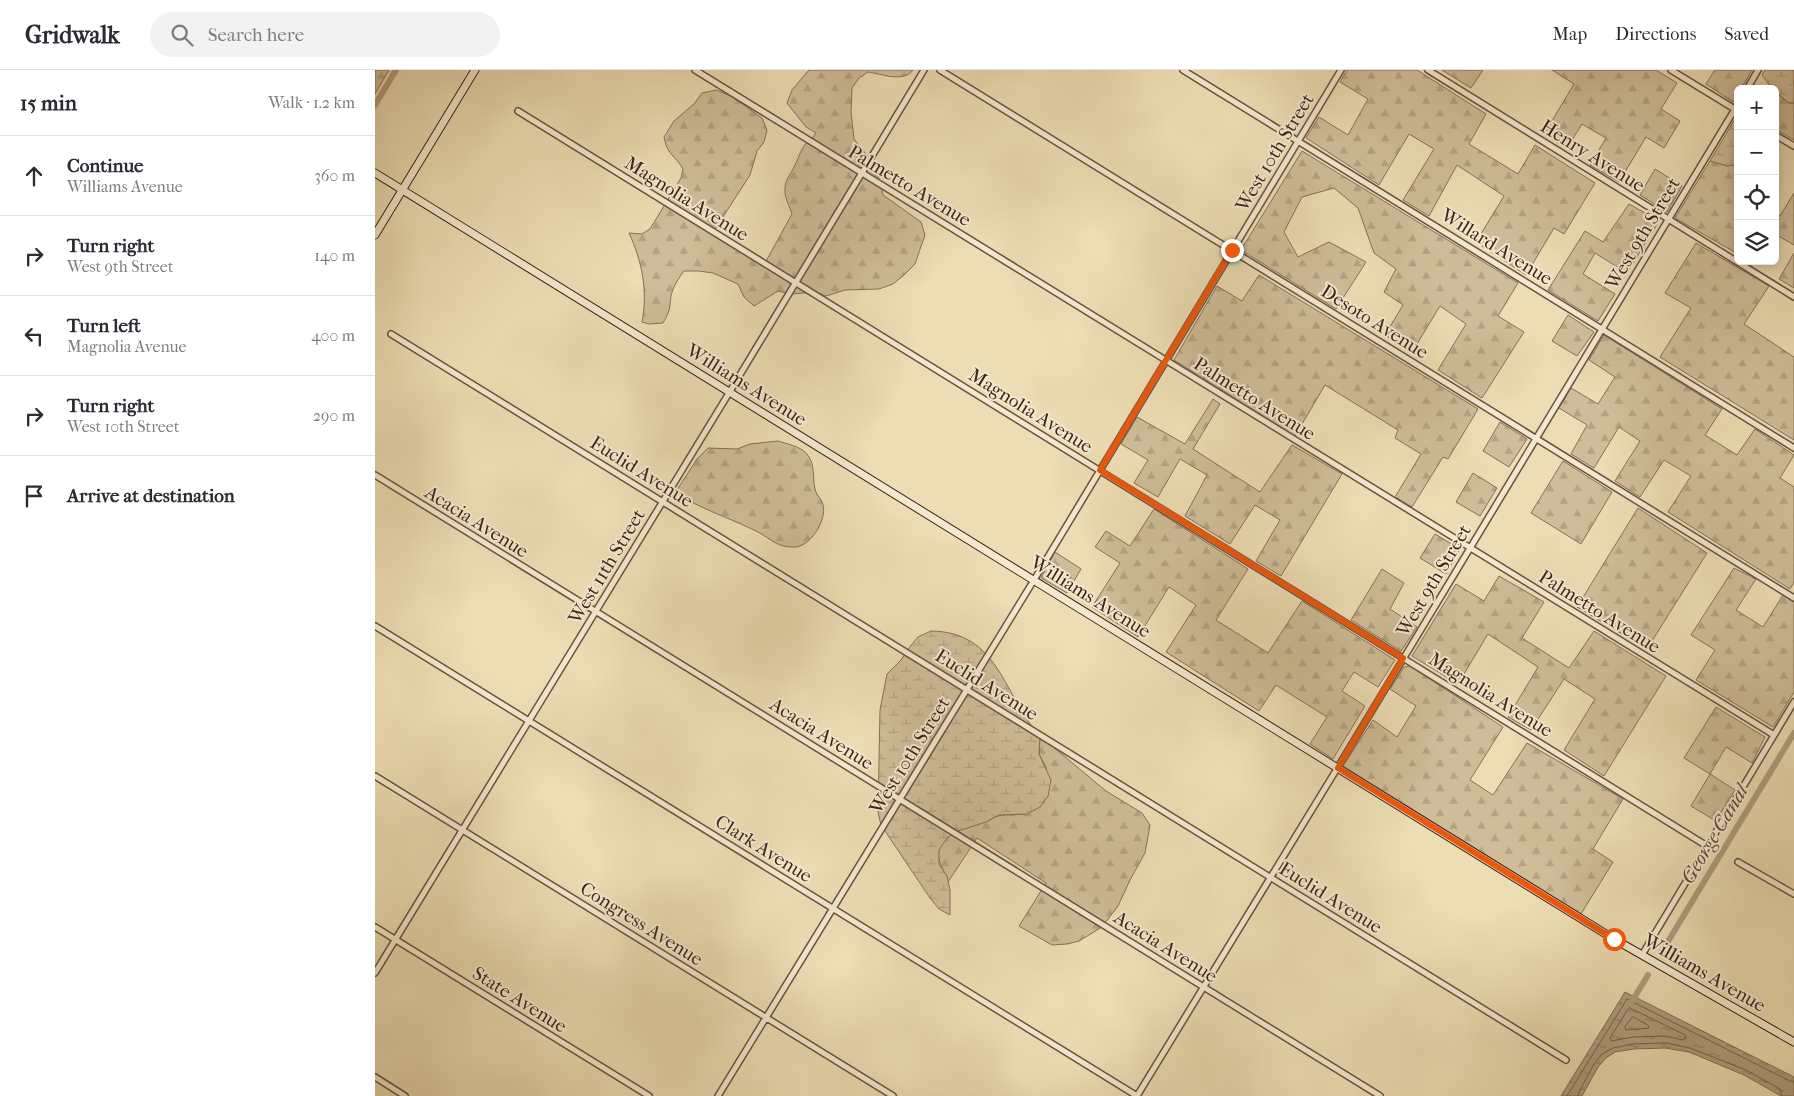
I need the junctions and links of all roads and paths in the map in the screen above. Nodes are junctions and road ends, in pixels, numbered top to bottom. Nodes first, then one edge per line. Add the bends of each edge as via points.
1 (475, 70) edge
2 (695, 70) edge
3 (924, 70) edge
4 (940, 70) edge
5 (1183, 70) edge
6 (1341, 70) edge
7 (1427, 70) edge
8 (1671, 70) edge
9 (1758, 70) edge
10 (1749, 85) edge
11 (1734, 109) edge
12 (518, 111) dead end
13 (1734, 113) edge
14 (1779, 137) edge
15 (1298, 141) junction
16 (1794, 146) edge
17 (375, 173) edge
18 (862, 173) junction
19 (402, 190) junction
20 (1668, 219) junction
21 (375, 235) edge
22 (1232, 250) junction
23 (796, 282) junction
24 (1794, 297) edge
25 (1602, 329) junction
26 (391, 334) dead end
27 (1166, 360) junction
28 (729, 393) junction
29 (1536, 438) junction
30 (1794, 448) edge
31 (1100, 470) junction
32 (375, 475) edge
33 (663, 502) junction
34 (1470, 548) junction
35 (1034, 580) junction
36 (1794, 598) edge
37 (596, 612) junction
38 (375, 626) edge
39 (1403, 658) junction
40 (967, 689) junction
41 (1794, 702) edge
42 (529, 721) junction
43 (1774, 736) junction
44 (1338, 768) junction
45 (375, 776) edge
46 (899, 799) junction
47 (462, 830) junction
48 (1707, 846) junction
49 (1737, 862) dead end
50 (1271, 877) junction
51 (1794, 894) edge
52 (833, 908) junction
53 (375, 927) edge
54 (395, 940) junction
55 (1642, 956) junction
56 (375, 973) edge
57 (1203, 987) junction
58 (766, 1018) junction
59 (1794, 1042) edge
60 (1567, 1060) dead end
61 (375, 1077) edge
62 (405, 1096) edge
63 (649, 1096) edge
64 (718, 1096) edge
65 (893, 1096) edge
66 (1137, 1096) edge
67 (1380, 1096) edge

1 - 19 street
2 - 18 street, Palmetto Avenue
3 - 18 street, West 11th Street
4 - 22 street, Desoto Avenue
5 - 15 street, Willard Avenue
6 - 15 street, West 10th Street
7 - 20 street, Henry Avenue
8 - 11 street
9 - 10 street
12 - 23 street, Magnolia Avenue
13 - 20 street, West 9th Street
14 - 16 street
15 - 22 street, West 10th Street
15 - 25 street, Willard Avenue
17 - 19 street, Williams Avenue
18 - 23 street, West 11th Street
18 - 27 street, Palmetto Avenue
19 - 21 street
19 - 28 street, Williams Avenue
20 - 24 street, Henry Avenue
20 - 25 street, West 9th Street
22 - 27 street, West 10th Street
22 - 29 street, Desoto Avenue
23 - 28 street, West 11th Street
23 - 31 street, Magnolia Avenue
25 - 29 street, West 9th Street
25 - 30 street, Willard Avenue
26 - 33 street, Euclid Avenue
27 - 31 street, West 10th Street
27 - 34 street, Palmetto Avenue
28 - 33 street, West 11th Street
28 - 35 street, Williams Avenue
29 - 34 street, West 9th Street
29 - 36 street, Desoto Avenue
31 - 35 street, West 10th Street
31 - 39 street, Magnolia Avenue
32 - 37 street, Acacia Avenue
33 - 37 street, West 11th Street
33 - 40 street, Euclid Avenue
34 - 39 street, West 9th Street
34 - 43 street, Palmetto Avenue
35 - 40 street, West 10th Street
35 - 44 street, Williams Avenue
37 - 42 street, West 11th Street
37 - 46 street, Acacia Avenue
38 - 42 street, Clark Avenue
39 - 44 street, West 9th Street
39 - 48 street, Magnolia Avenue
40 - 46 street, West 10th Street
40 - 50 street, Euclid Avenue
41 - 43 street
42 - 47 street, West 11th Street
42 - 52 street, Clark Avenue
43 - 48 street
44 - 50 street, West 9th Street
44 - 55 street, Williams Avenue
45 - 47 street, Congress Avenue
46 - 52 street, West 10th Street
46 - 57 street, Acacia Avenue
47 - 54 street, West 11th Street
47 - 58 street, Congress Avenue
48 - 55 street
49 - 51 street
50 - 57 street, West 9th Street
50 - 60 street, Euclid Avenue
52 - 58 street, West 10th Street
52 - 66 street, Clark Avenue
53 - 54 street, State Avenue
54 - 56 street, West 11th Street
54 - 63 street, State Avenue
55 - 59 street, Williams Avenue
57 - 66 street, West 9th Street
57 - 67 street, Acacia Avenue
58 - 64 street, West 10th Street
58 - 65 street, Congress Avenue
61 - 62 street

